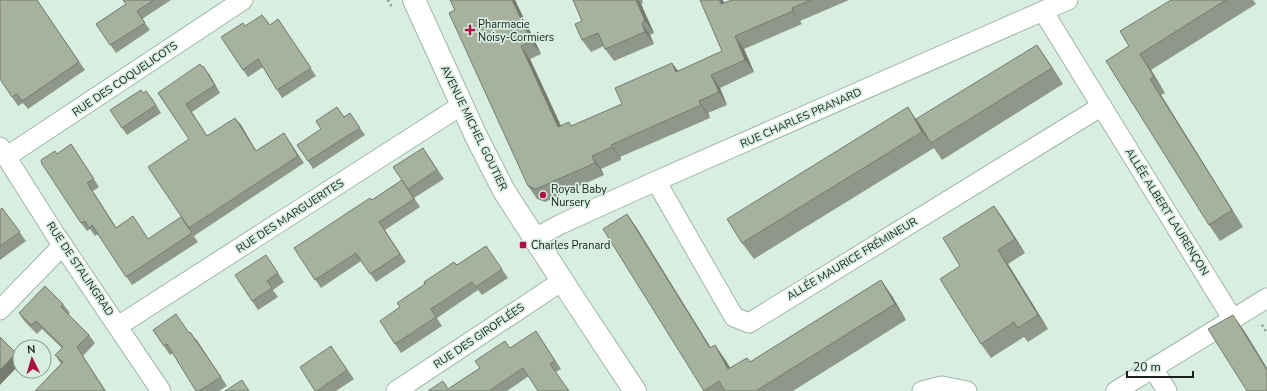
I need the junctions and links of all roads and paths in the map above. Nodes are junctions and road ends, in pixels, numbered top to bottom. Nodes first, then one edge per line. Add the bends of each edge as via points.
1 (243, 0) edge
2 (414, 0) edge
3 (1068, 0) edge
4 (1043, 11) junction
5 (462, 105) junction
6 (1102, 106) junction
7 (3, 152) edge
8 (656, 181) junction
9 (535, 238) junction
10 (63, 245) junction
11 (562, 281) junction
12 (1267, 298) edge
13 (0, 310) edge
14 (1232, 318) junction
15 (118, 326) junction
16 (1152, 368) junction
17 (161, 391) edge
18 (396, 391) edge
19 (635, 391) edge
20 (922, 391) edge
21 (967, 391) edge
22 (1116, 391) edge
23 (1167, 391) edge

1 - 7 street, RUE DES COQUELICOTS
2 - 5 street, AVENUE MICHEL GOUTIER
3 - 4 street, RUE CHARLES PRANARD
4 - 6 street, ALLÉE ALBERT LAURENÇON
4 - 8 street, RUE CHARLES PRANARD
5 - 9 street, AVENUE MICHEL GOUTIER via 504,191
5 - 15 street, RUE DES MARGUERITES
6 - 8 street, ALLÉE MAURICE FRÉMINEUR via 749,323 734,317
6 - 14 street, ALLÉE ALBERT LAURENÇON
7 - 10 street, RUE DE STALINGRAD
8 - 9 street, RUE CHARLES PRANARD
9 - 11 street, AVENUE MICHEL GOUTIER
10 - 13 street
10 - 15 street, RUE DE STALINGRAD
11 - 18 street, RUE DES GIROFLÉES
11 - 19 street, AVENUE MICHEL GOUTIER
12 - 14 street
14 - 16 street
15 - 17 street, RUE DE STALINGRAD
16 - 22 street
16 - 23 street
20 - 21 street via 942,386

